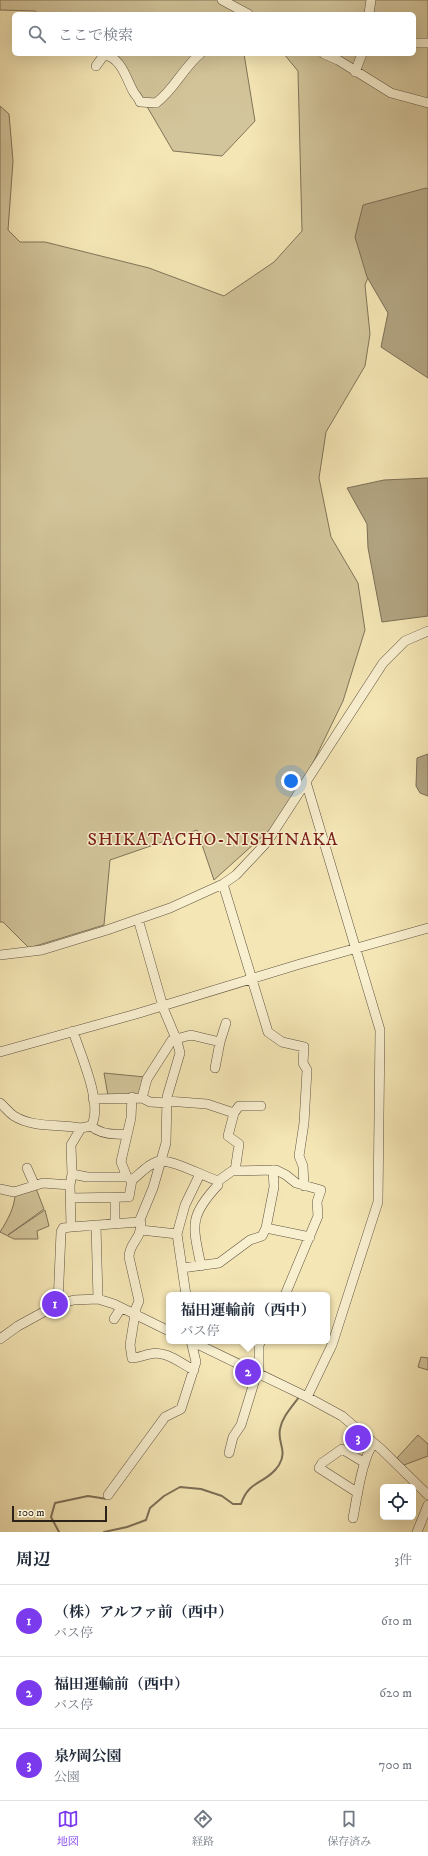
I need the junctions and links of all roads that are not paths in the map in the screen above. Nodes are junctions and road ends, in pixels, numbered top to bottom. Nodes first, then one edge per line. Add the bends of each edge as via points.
1 (222, 0) edge
2 (371, 0) edge
3 (244, 12) edge
4 (369, 12) edge
5 (416, 43) edge
6 (428, 43) edge
7 (103, 56) edge
8 (109, 56) edge
9 (198, 56) edge
10 (329, 56) edge
11 (361, 56) edge
12 (96, 66) dead end
13 (355, 72) junction
14 (428, 103) edge
15 (428, 632) edge
16 (306, 782) junction
17 (222, 884) junction
18 (138, 919) junction
19 (428, 928) edge
20 (356, 948) junction
21 (0, 955) edge
22 (252, 980) junction
23 (163, 1006) junction
24 (226, 1023) dead end
25 (73, 1032) junction
26 (176, 1038) junction
27 (220, 1042) junction
28 (0, 1052) edge
29 (216, 1068) dead end
30 (132, 1097) junction
31 (142, 1098) junction
32 (93, 1099) junction
33 (167, 1102) junction
34 (0, 1103) edge
35 (261, 1106) dead end
36 (234, 1113) junction
37 (91, 1126) junction
38 (81, 1128) junction
39 (126, 1134) junction
40 (161, 1161) junction
41 (27, 1168) dead end
42 (273, 1170) junction
43 (235, 1171) junction
44 (72, 1174) junction
45 (200, 1174) junction
46 (129, 1179) junction
47 (218, 1181) junction
48 (34, 1184) junction
49 (70, 1185) junction
50 (304, 1186) junction
51 (0, 1189) edge
52 (116, 1197) junction
53 (71, 1198) junction
54 (115, 1223) junction
55 (194, 1225) junction
56 (96, 1226) junction
57 (140, 1226) junction
58 (71, 1227) junction
59 (266, 1228) junction
60 (177, 1233) junction
61 (310, 1236) junction
62 (201, 1266) junction
63 (182, 1268) junction
64 (186, 1292) edge
65 (286, 1292) edge
66 (98, 1299) junction
67 (58, 1304) junction
68 (121, 1308) junction
69 (136, 1315) junction
70 (114, 1319) dead end
71 (166, 1330) edge
72 (0, 1339) edge
73 (192, 1344) edge
74 (197, 1344) edge
75 (260, 1344) edge
76 (194, 1370) junction
77 (258, 1373) junction
78 (307, 1397) junction
79 (374, 1443) junction
80 (229, 1453) dead end
81 (365, 1463) junction
82 (358, 1493) junction
83 (108, 1495) dead end
84 (428, 1495) edge
85 (428, 1505) edge
86 (353, 1518) dead end
87 (417, 1532) edge

1 - 3 street
2 - 4 street
5 - 6 street
7 - 12 street
8 - 9 street via 123,70 140,102 156,103 166,96
10 - 13 street
11 - 13 street
13 - 14 street via 391,92
15 - 16 street via 405,641 383,663
16 - 17 street via 267,842 236,875
16 - 20 street
17 - 18 street via 170,908
17 - 22 street
18 - 21 street via 42,950
18 - 23 street
19 - 20 street
20 - 22 street
20 - 78 street via 380,1030 378,1202 332,1345
22 - 23 street
22 - 50 street via 268,1032 282,1042 304,1048 303,1063 307,1070 299,1156 304,1166
23 - 25 street
23 - 26 street
24 - 27 street
25 - 28 street
25 - 32 street via 81,1059 88,1070
26 - 27 street via 191,1035
26 - 31 street via 172,1040 147,1079
26 - 33 street via 180,1053
27 - 29 street
30 - 31 street
30 - 32 street
30 - 39 street via 131,1118
31 - 33 street via 150,1102
32 - 37 street via 95,1114
33 - 36 street via 207,1104
33 - 40 street via 166,1143
34 - 38 street via 23,1120
35 - 36 street via 239,1106
36 - 43 street via 228,1136 239,1144
37 - 38 street
37 - 39 street via 97,1131
38 - 44 street via 71,1145
39 - 46 street via 122,1162
40 - 45 street
40 - 46 street
40 - 57 street
41 - 48 street
42 - 43 street
42 - 50 street
42 - 59 street via 274,1187
43 - 47 street
44 - 46 street
44 - 49 street
45 - 47 street
45 - 60 street via 185,1205
46 - 52 street via 129,1197
47 - 55 street via 218,1185 198,1211
48 - 49 street
48 - 51 street via 14,1192
49 - 53 street
50 - 61 street via 320,1190 317,1202 318,1216
52 - 53 street
52 - 54 street
53 - 58 street
54 - 56 street
54 - 57 street
55 - 60 street
55 - 62 street
56 - 58 street
56 - 66 street
57 - 60 street
57 - 69 street via 141,1232 129,1251 139,1301
58 - 67 street via 62,1228 61,1232
59 - 61 street
59 - 62 street via 262,1236 250,1240 219,1263
60 - 63 street
61 - 65 street
62 - 63 street
63 - 64 street
66 - 67 street
66 - 68 street
67 - 72 street
68 - 69 street
68 - 70 street
69 - 71 street
69 - 76 street via 130,1345 132,1358 163,1354
73 - 76 street via 196,1362
74 - 77 street
75 - 77 street
76 - 83 street via 180,1409 165,1417
77 - 78 street
77 - 80 street
78 - 79 street via 342,1416
79 - 81 street
79 - 84 street
81 - 82 street
81 - 82 street via 342,1449 319,1468
82 - 86 street
85 - 87 street

